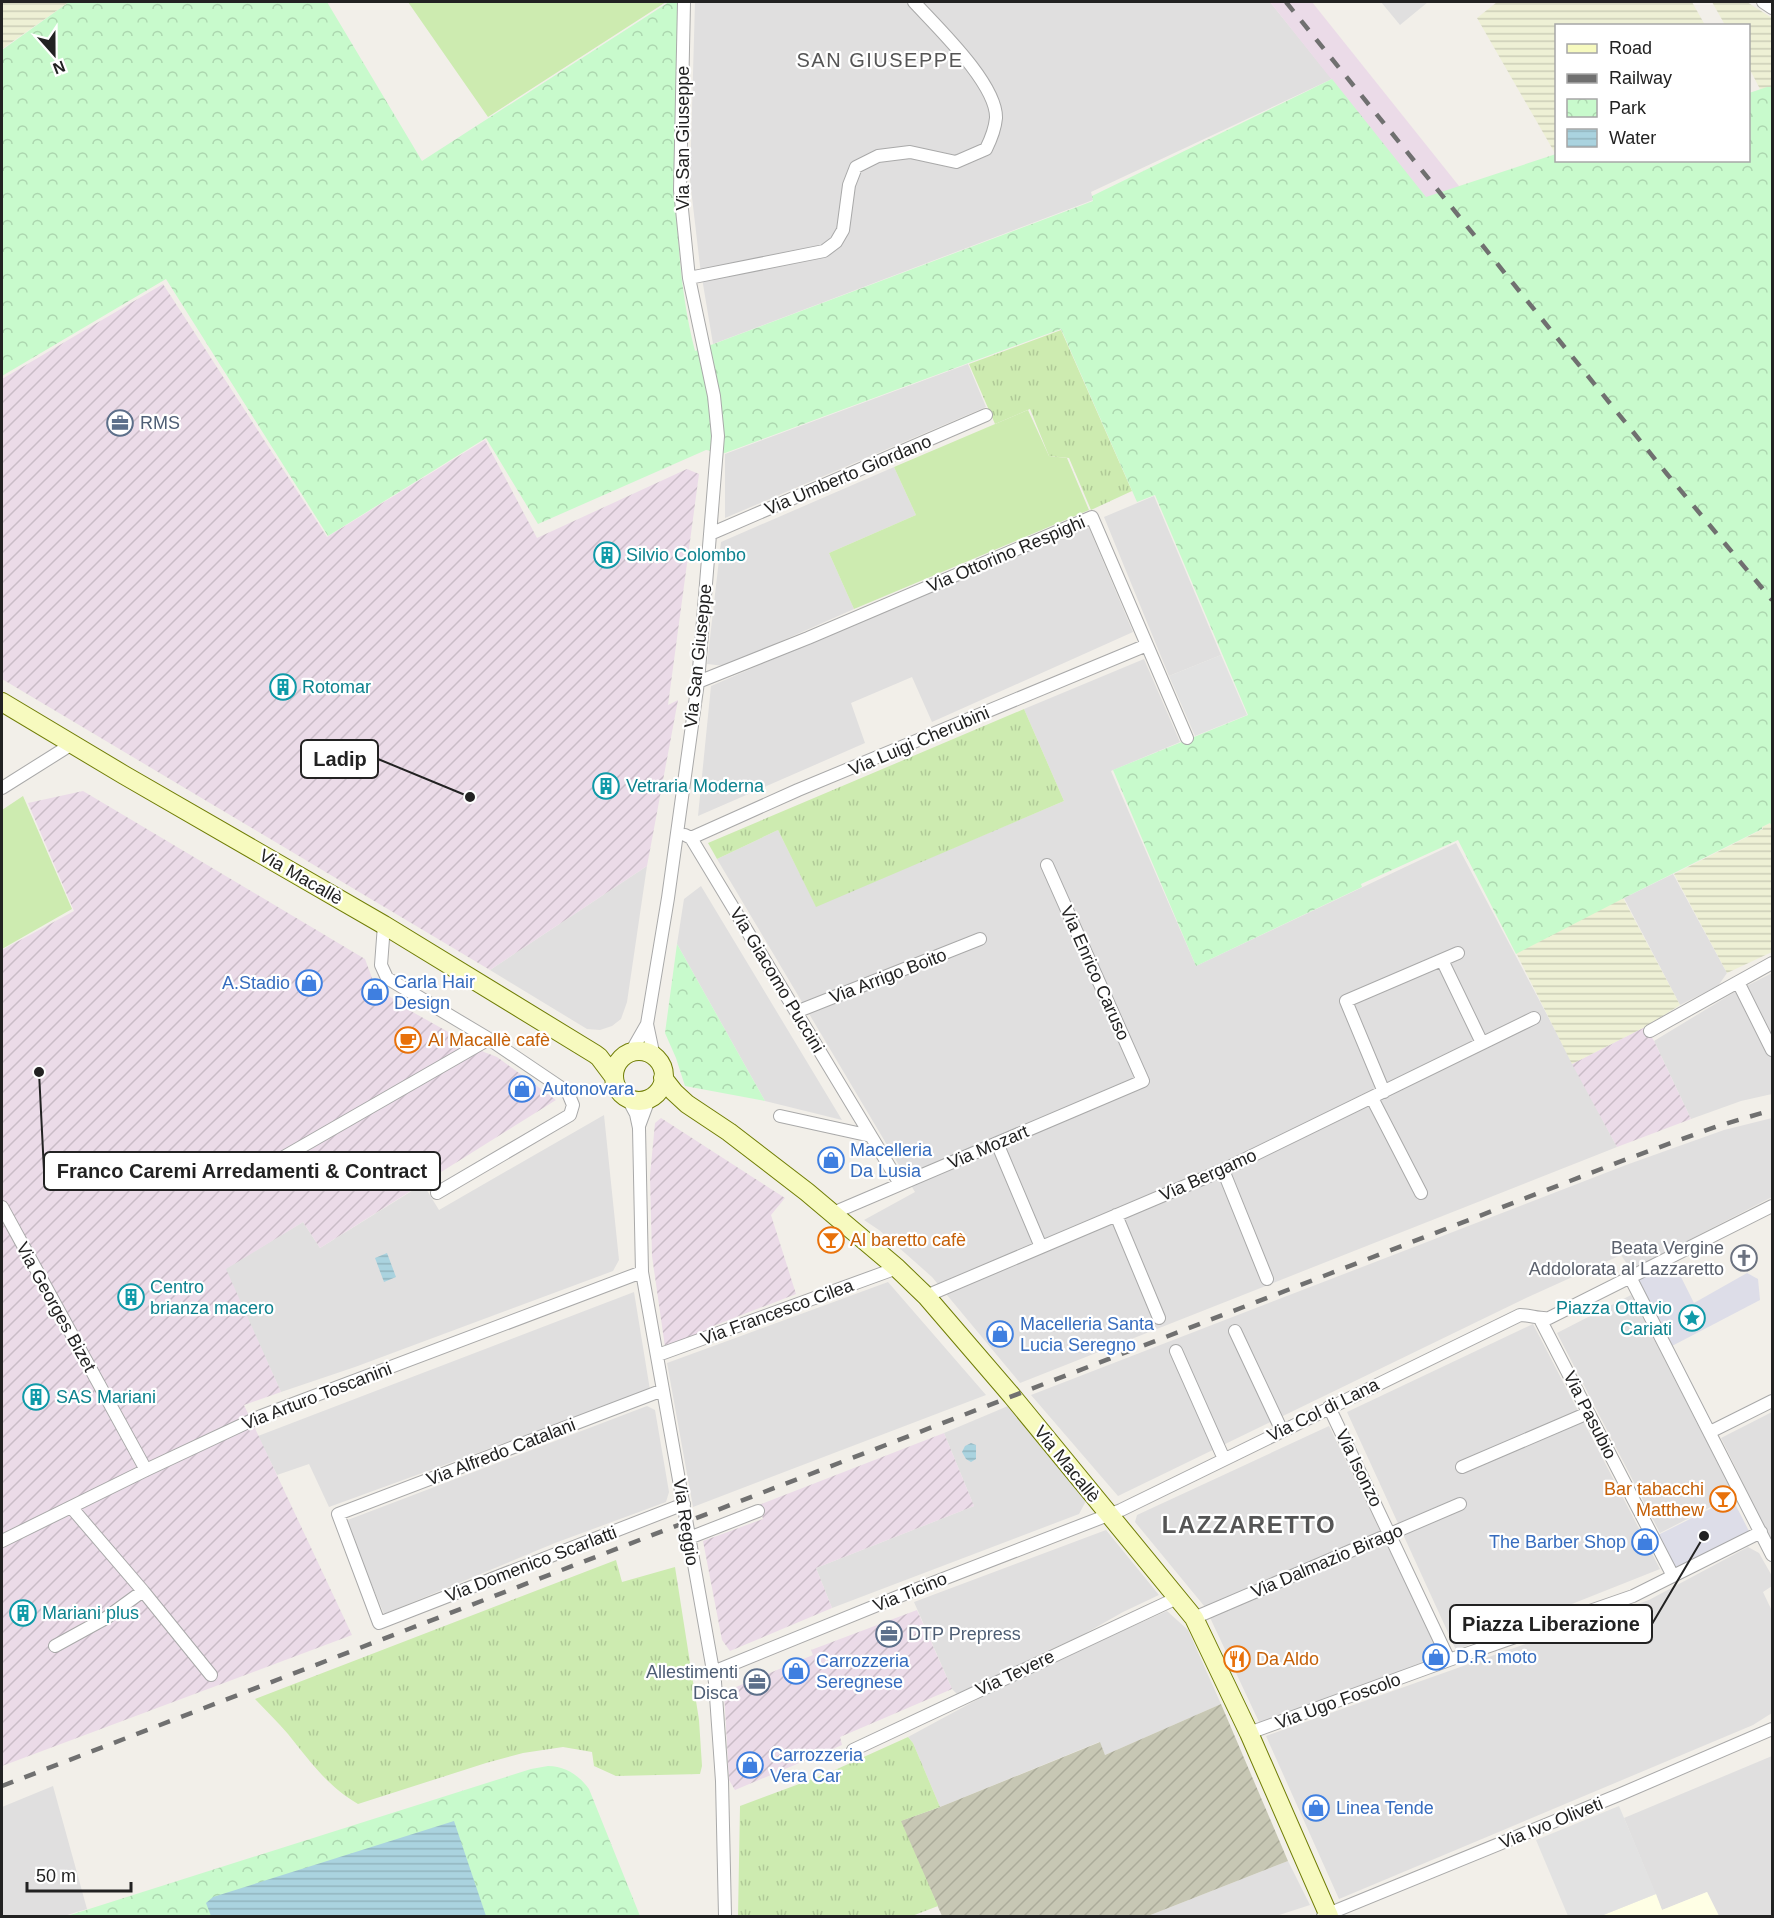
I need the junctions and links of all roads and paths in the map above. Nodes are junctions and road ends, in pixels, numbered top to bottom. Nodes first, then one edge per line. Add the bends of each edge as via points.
1 (684, 2) edge
2 (914, 2) edge
3 (1763, 2) edge
4 (1773, 8) edge
5 (689, 278) junction
6 (986, 415) dead end
7 (710, 534) junction
8 (1147, 645) junction
9 (698, 682) junction
10 (2, 702) edge
11 (1187, 738) dead end
12 (72, 744) junction
13 (2, 788) edge
14 (677, 829) junction
15 (691, 838) junction
16 (1047, 865) dead end
17 (384, 925) junction
18 (980, 939) dead end
19 (1458, 953) dead end
20 (1442, 960) junction
21 (1773, 963) edge
22 (1738, 982) junction
23 (796, 1012) junction
24 (1534, 1018) dead end
25 (647, 1024) junction
26 (1650, 1031) dead end
27 (489, 1039) junction
28 (1482, 1043) junction
29 (1773, 1050) edge
30 (628, 1054) junction
31 (599, 1057) junction
32 (654, 1057) junction
33 (614, 1077) junction
34 (663, 1078) junction
35 (1143, 1081) joint
36 (1384, 1092) junction
37 (650, 1098) junction
38 (1372, 1098) junction
39 (628, 1099) junction
40 (687, 1104) junction
41 (780, 1116) dead end
42 (639, 1128) junction
43 (871, 1136) junction
44 (997, 1143) junction
45 (275, 1162) dead end
46 (1223, 1170) junction
47 (900, 1184) junction
48 (437, 1192) dead end
49 (1421, 1193) dead end
50 (1773, 1206) edge
51 (2, 1207) edge
52 (833, 1213) junction
53 (1116, 1215) junction
54 (1041, 1247) junction
55 (897, 1268) junction
56 (642, 1272) junction
57 (1630, 1277) junction
58 (1267, 1279) dead end
59 (926, 1296) junction
60 (1159, 1318) dead end
61 (1540, 1319) junction
62 (1235, 1331) dead end
63 (1176, 1351) dead end
64 (658, 1355) junction
65 (663, 1390) junction
66 (1773, 1401) edge
67 (1329, 1407) junction
68 (1588, 1413) junction
69 (1282, 1431) junction
70 (1710, 1432) junction
71 (1224, 1459) junction
72 (1462, 1467) dead end
73 (146, 1470) junction
74 (684, 1504) junction
75 (1460, 1504) dead end
76 (71, 1507) junction
77 (758, 1511) dead end
78 (1108, 1514) junction
79 (1761, 1532) junction
80 (1390, 1534) junction
81 (689, 1538) junction
82 (2, 1541) edge
83 (1773, 1555) edge
84 (1673, 1576) junction
85 (143, 1591) junction
86 (1177, 1598) junction
87 (1194, 1618) junction
88 (379, 1623) joint
89 (55, 1646) dead end
90 (1449, 1660) junction
91 (713, 1672) junction
92 (211, 1675) dead end
93 (1773, 1729) edge
94 (1249, 1733) junction
95 (852, 1750) dead end
96 (1326, 1916) edge
97 (725, 1917) edge

1 - 5 street, Via San Giuseppe via 680,190
2 - 5 street via 981,77 990,95 996,116 986,149 956,162 910,152 878,156 856,167 849,185 843,231 824,251
3 - 4 street
5 - 7 street, Via San Giuseppe via 714,396 718,436
6 - 7 street, Via Umberto Giordano
7 - 9 street, Via San Giuseppe
8 - 9 street, Via Ottorino Respighi via 1092,516
8 - 11 street, Via Ottorino Respighi
8 - 15 street, Via Luigi Cherubini
9 - 14 street, Via San Giuseppe
10 - 12 street, Via Macallè
12 - 13 street
12 - 17 street, Via Macallè
14 - 15 street, Via Giacomo Puccini
14 - 25 street, Via San Giuseppe
15 - 23 street, Via Giacomo Puccini
16 - 35 street, Via Enrico Caruso
17 - 27 street via 381,965 387,978
17 - 31 street, Via Macallè
18 - 23 street, Via Arrigo Boito
19 - 20 street
20 - 28 street
20 - 36 street via 1346,1001
21 - 22 street
22 - 26 street
22 - 29 street
23 - 43 street, Via Giacomo Puccini
24 - 28 street, Via Bergamo
25 - 30 street, Via San Giuseppe
25 - 32 street, Via San Giuseppe
27 - 45 street
27 - 48 street via 568,1093 573,1105 570,1115
28 - 36 street, Via Bergamo
30 - 31 street
30 - 32 street via 642,1052
30 - 33 street via 616,1065
31 - 33 street, Via Macallè
32 - 34 street via 660,1063
33 - 39 street
34 - 37 street via 659,1090
34 - 40 street, Via Macallè
35 - 44 street, Via Mozart
36 - 38 street, Via Bergamo
37 - 39 street
37 - 40 street, Via Macallè
37 - 42 street, Via Reggio
38 - 46 street, Via Bergamo
38 - 49 street
39 - 42 street, Via Reggio
40 - 52 street, Via Macallè
41 - 43 street
42 - 56 street, Via Reggio
43 - 47 street, Via Giacomo Puccini
44 - 47 street, Via Mozart
44 - 54 street
46 - 53 street, Via Bergamo
46 - 58 street
47 - 52 street, Via Mozart
50 - 57 street
51 - 73 street, Via Georges Bizet
52 - 55 street, Via Macallè
53 - 54 street, Via Bergamo
53 - 60 street
54 - 59 street, Via Bergamo
55 - 59 street, Via Macallè
55 - 64 street, Via Francesco Cilea
56 - 64 street, Via Reggio
56 - 73 street, Via Arturo Toscanini via 261,1416
57 - 61 street
57 - 70 street
59 - 78 street, Via Macallè
61 - 67 street, Via Col di Lana via 1520,1315
61 - 68 street, Via Pasubio
62 - 69 street
63 - 71 street
64 - 65 street, Via Reggio
65 - 74 street, Via Reggio
65 - 88 street, Via Alfredo Catalani via 338,1514
66 - 70 street
67 - 69 street, Via Col di Lana
67 - 80 street, Via Isonzo
68 - 72 street
68 - 84 street, Via Pasubio
69 - 71 street, Via Col di Lana
70 - 79 street
71 - 78 street, Via Col di Lana
73 - 76 street, Via Arturo Toscanini
74 - 81 street, Via Reggio
74 - 88 street, Via Domenico Scarlatti
75 - 80 street, Via Dalmazio Birago
76 - 82 street, Via Arturo Toscanini
76 - 85 street
77 - 81 street
78 - 86 street, Via Macallè
78 - 91 street, Via Ticino
79 - 83 street
79 - 84 street, Via Ugo Foscolo
80 - 87 street, Via Dalmazio Birago
80 - 90 street, Via Isonzo
81 - 91 street, Via Reggio
84 - 90 street, Via Ugo Foscolo via 1633,1596
85 - 89 street via 106,1618
85 - 92 street
86 - 87 street, Via Macallè
86 - 95 street, Via Tevere
87 - 94 street, Via Macallè
90 - 94 street, Via Ugo Foscolo
91 - 97 street, Via Reggio via 722,1781
93 - 96 street, Via Ivo Oliveti
94 - 96 street, Via Macallè

